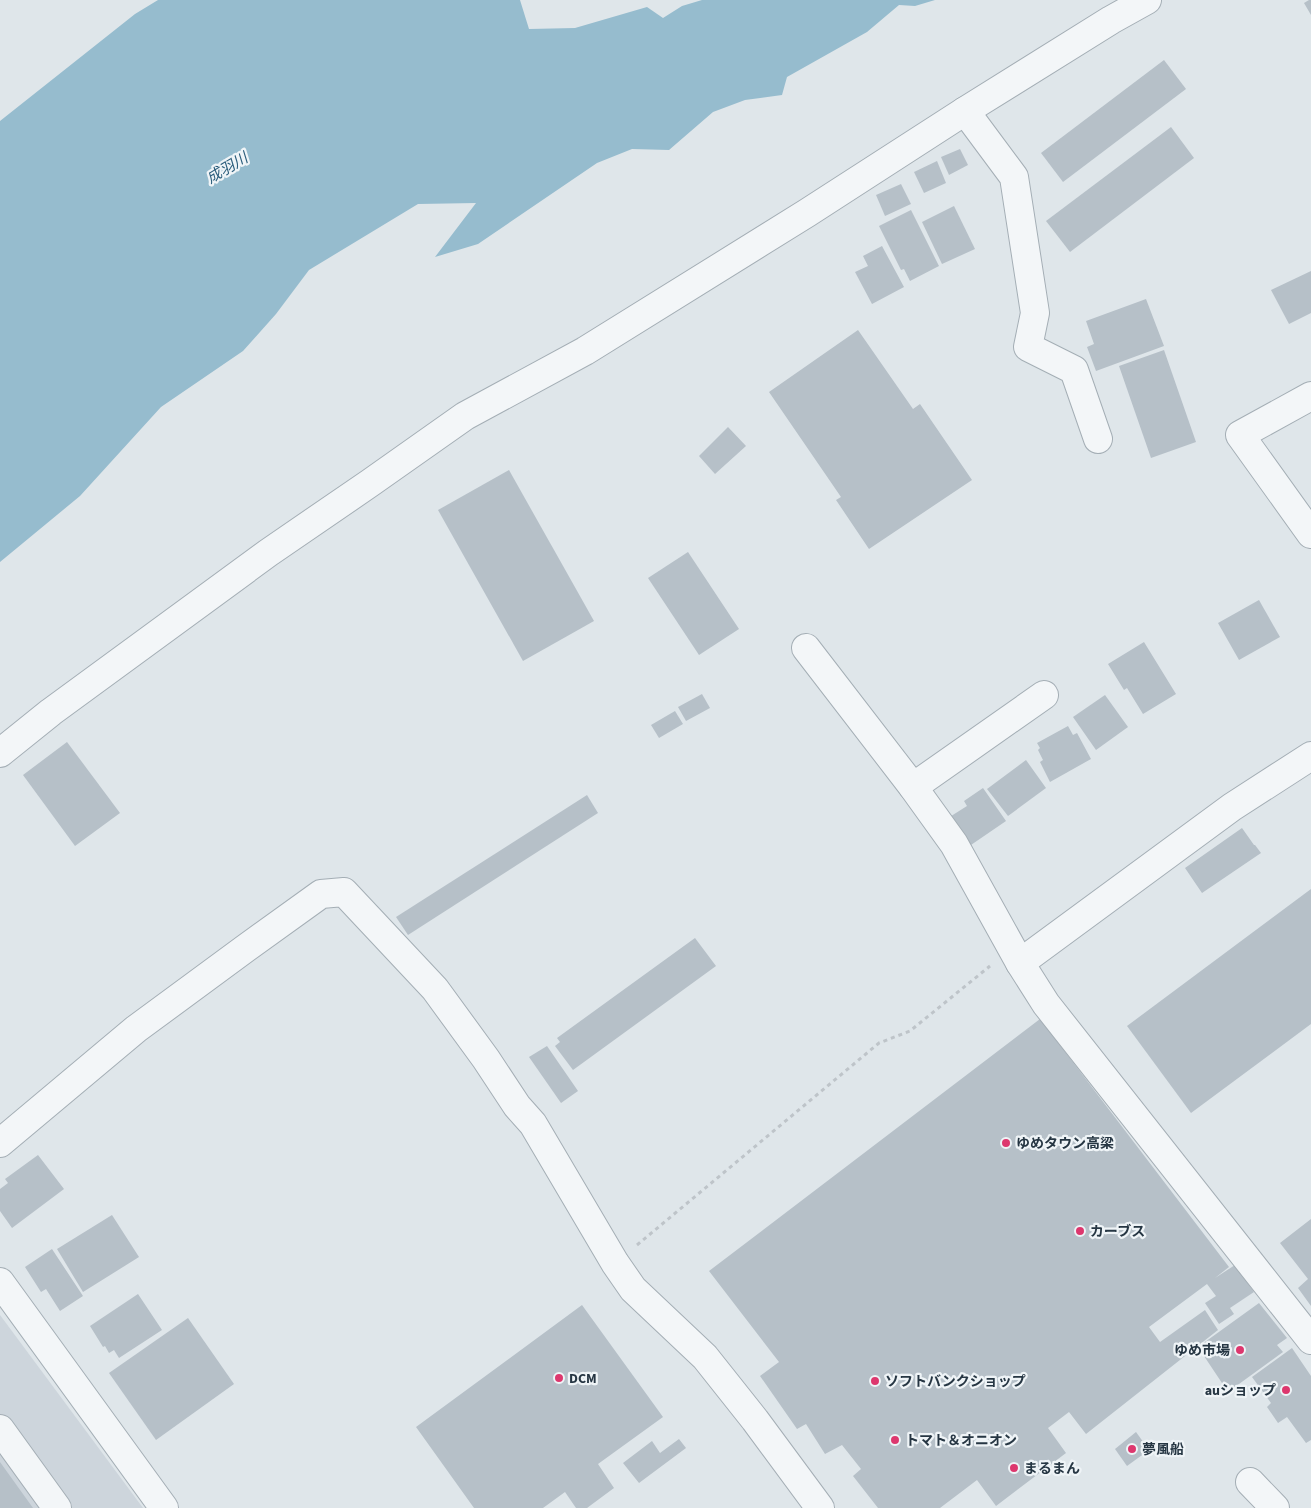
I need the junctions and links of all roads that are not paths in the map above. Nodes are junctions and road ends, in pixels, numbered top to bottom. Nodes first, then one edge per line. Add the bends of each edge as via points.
1 (1147, 0) edge
2 (965, 111) junction
3 (1311, 396) edge
4 (1098, 439) dead end
5 (1311, 534) edge
6 (806, 648) dead end
7 (1044, 695) dead end
8 (0, 753) edge
9 (1311, 756) edge
10 (913, 787) junction
11 (1016, 956) junction
12 (0, 1143) edge
13 (0, 1282) edge
14 (1311, 1340) edge
15 (0, 1429) edge
16 (1250, 1482) dead end
17 (57, 1508) edge
18 (164, 1508) edge
19 (820, 1508) edge
20 (1276, 1508) edge

1 - 2 street
2 - 4 street via 1014,177 1035,313 1028,348 1074,370
2 - 8 street via 585,351 465,416 268,553
3 - 5 street via 1240,434
6 - 10 street
7 - 10 street
9 - 11 street
10 - 11 street via 954,844
11 - 14 street via 1046,1004
12 - 19 street via 136,1029 246,948 321,894 344,892 435,989 486,1059 533,1124 633,1289 705,1356
13 - 18 street
15 - 17 street
16 - 20 street

